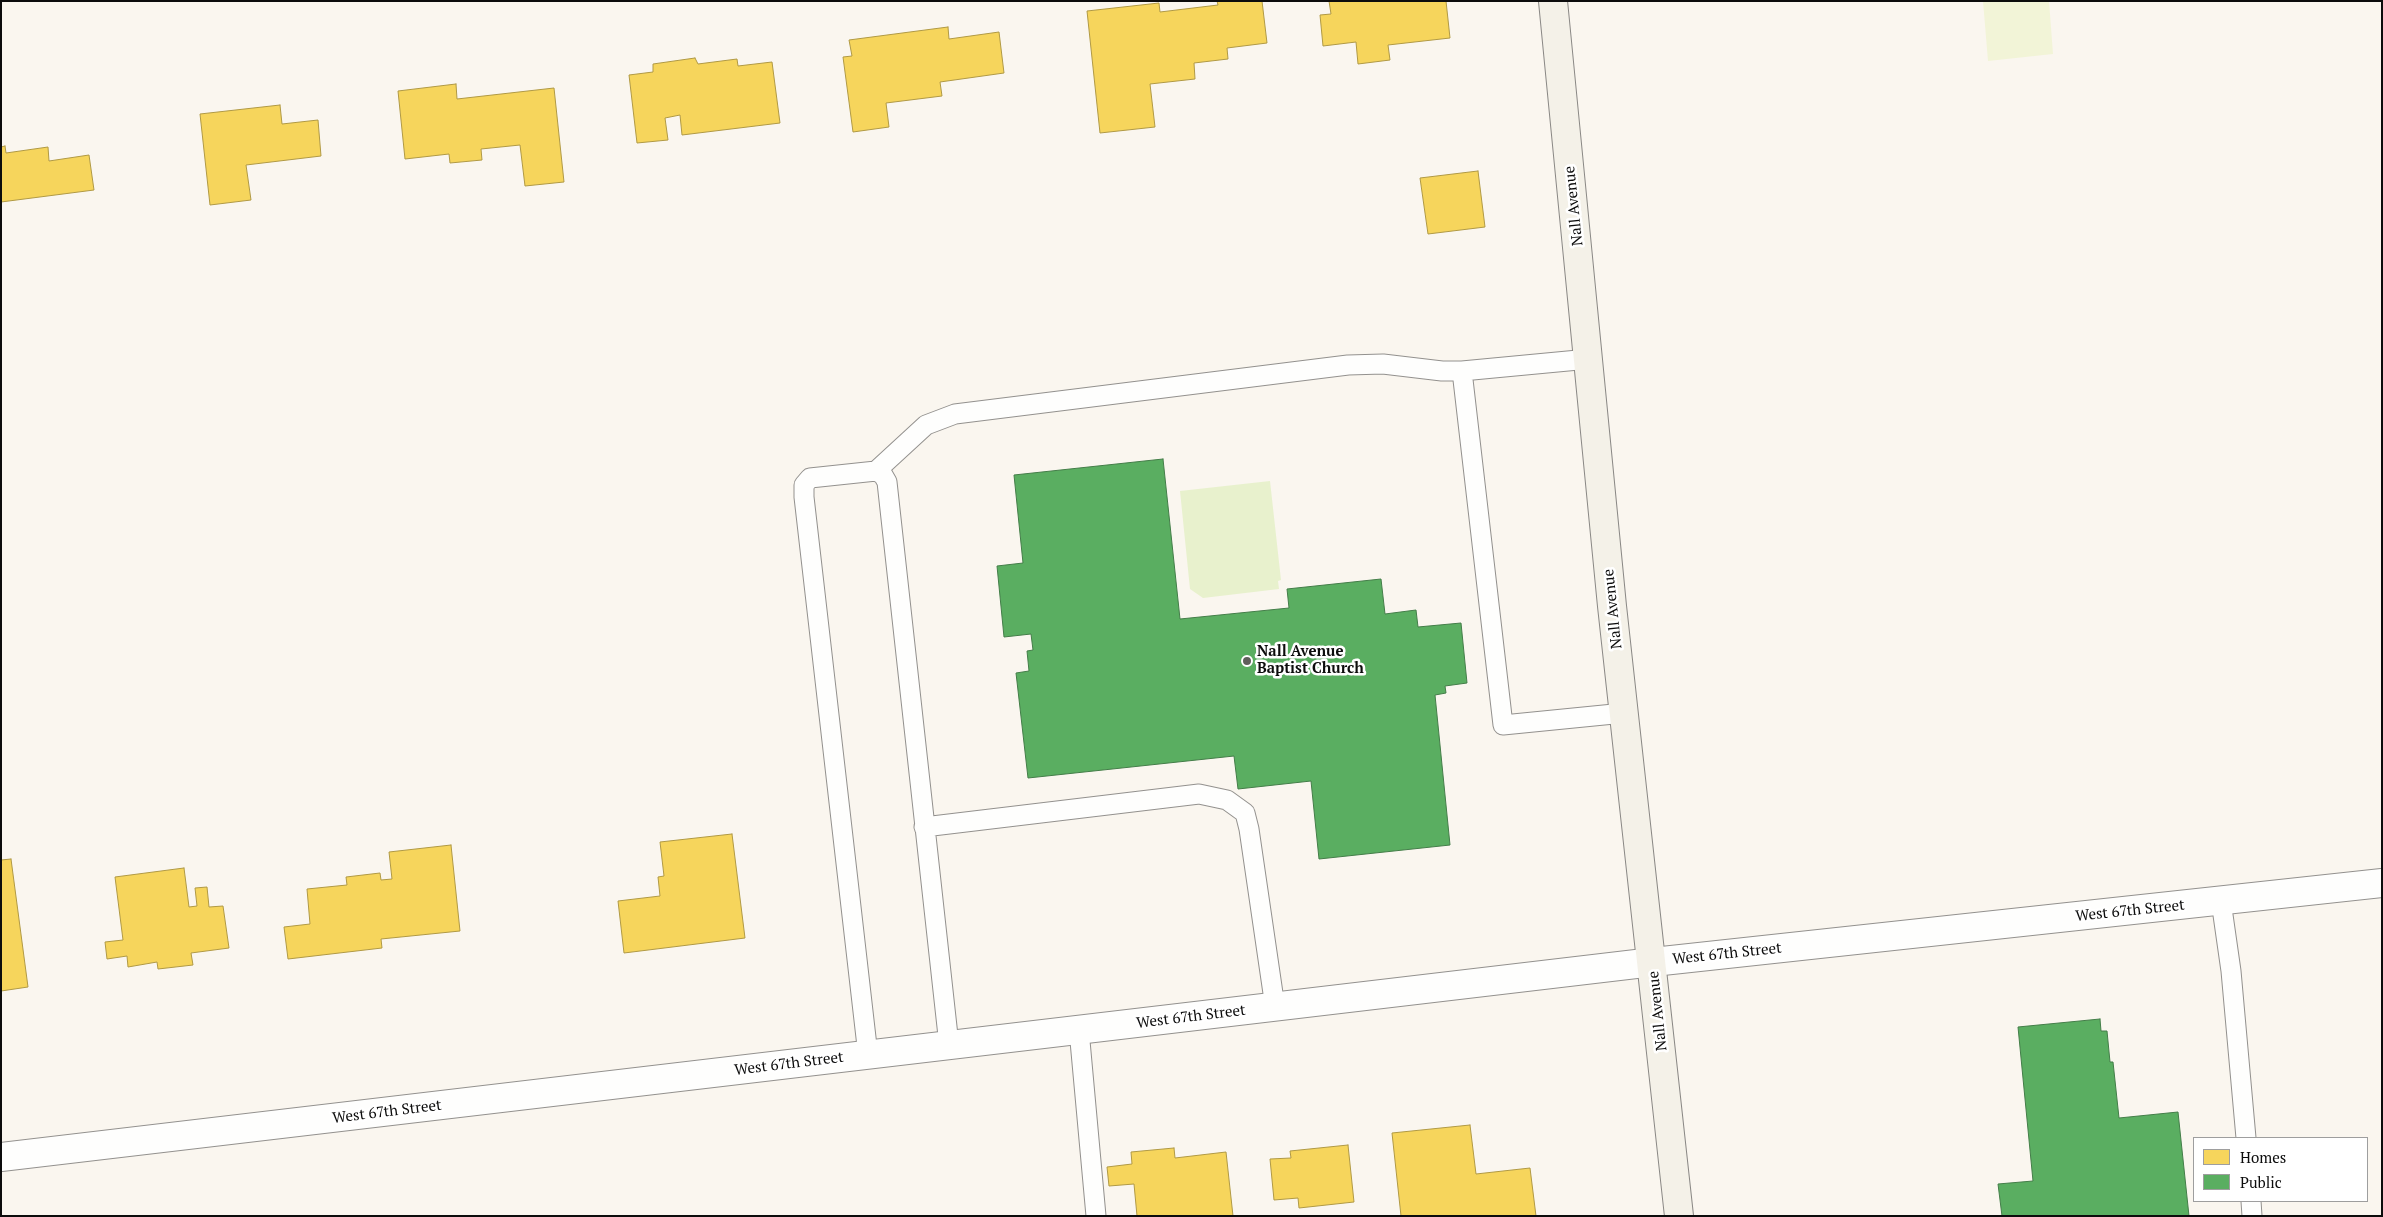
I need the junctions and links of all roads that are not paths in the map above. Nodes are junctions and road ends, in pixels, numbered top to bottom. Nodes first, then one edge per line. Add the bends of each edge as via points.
1 (1553, 1) edge
2 (1589, 359) junction
3 (1462, 371) junction
4 (881, 477) junction
5 (1624, 714) junction
6 (924, 827) junction
7 (2382, 884) edge
8 (2221, 901) junction
9 (1653, 962) junction
10 (1275, 1007) junction
11 (1079, 1030) junction
12 (949, 1045) junction
13 (868, 1055) junction
14 (2246, 1137) edge
15 (1, 1157) edge
16 (2251, 1202) edge
17 (1096, 1216) edge
18 (1679, 1216) edge
19 (2252, 1216) edge

1 - 2 main road, Nall Avenue
2 - 3 lane
2 - 5 main road, Nall Avenue
3 - 4 lane via 1442,372 1383,364 1348,365 955,414 926,425
3 - 5 lane via 1504,725
4 - 6 lane
4 - 13 lane via 810,478 804,485
5 - 9 main road, Nall Avenue
6 - 10 lane via 1199,794 1227,800 1245,813 1247,821
6 - 12 lane
7 - 8 street, West 67th Street
8 - 9 street, West 67th Street
8 - 14 lane via 2235,1008
9 - 10 street, West 67th Street
9 - 18 main road, Nall Avenue
10 - 11 street, West 67th Street
11 - 12 street, West 67th Street
11 - 17 lane
12 - 13 street, West 67th Street
13 - 15 street, West 67th Street
16 - 19 lane

